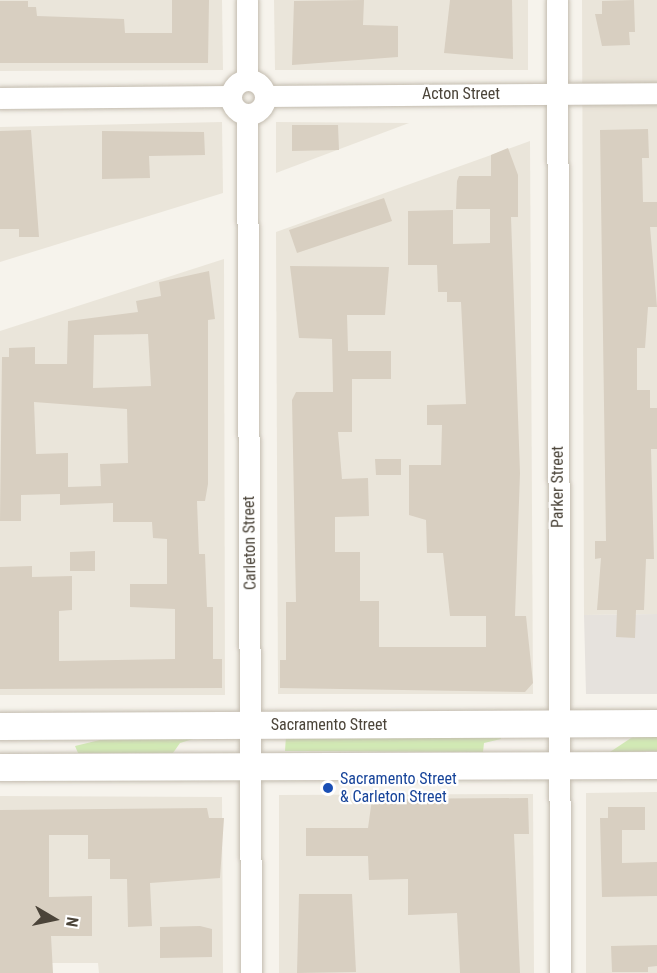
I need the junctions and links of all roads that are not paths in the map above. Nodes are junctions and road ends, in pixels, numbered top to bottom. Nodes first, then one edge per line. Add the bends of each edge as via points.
1 (247, 0) edge
2 (557, 0) edge
3 (247, 80) junction
4 (657, 93) edge
5 (557, 94) junction
6 (231, 96) junction
7 (265, 96) junction
8 (0, 98) edge
9 (248, 114) junction
10 (657, 723) edge
11 (560, 724) junction
12 (252, 725) junction
13 (0, 726) edge
14 (559, 765) junction
15 (657, 765) edge
16 (252, 766) junction
17 (0, 767) edge
18 (251, 973) edge
19 (560, 973) edge

1 - 3 street
2 - 5 street, Parker Street
3 - 6 street
3 - 7 street via 261,86
4 - 5 street, Acton Street
5 - 7 street, Acton Street
5 - 11 street, Parker Street
6 - 8 street
6 - 9 street via 234,106
7 - 9 street via 262,106
9 - 12 street, Carleton Street
10 - 11 street, Sacramento Street
11 - 12 street, Sacramento Street
11 - 14 street, Parker Street
12 - 13 street, Sacramento Street
12 - 16 street, Carleton Street
14 - 15 street
14 - 16 street
14 - 19 street, Parker Street
16 - 17 street
16 - 18 street, Carleton Street

